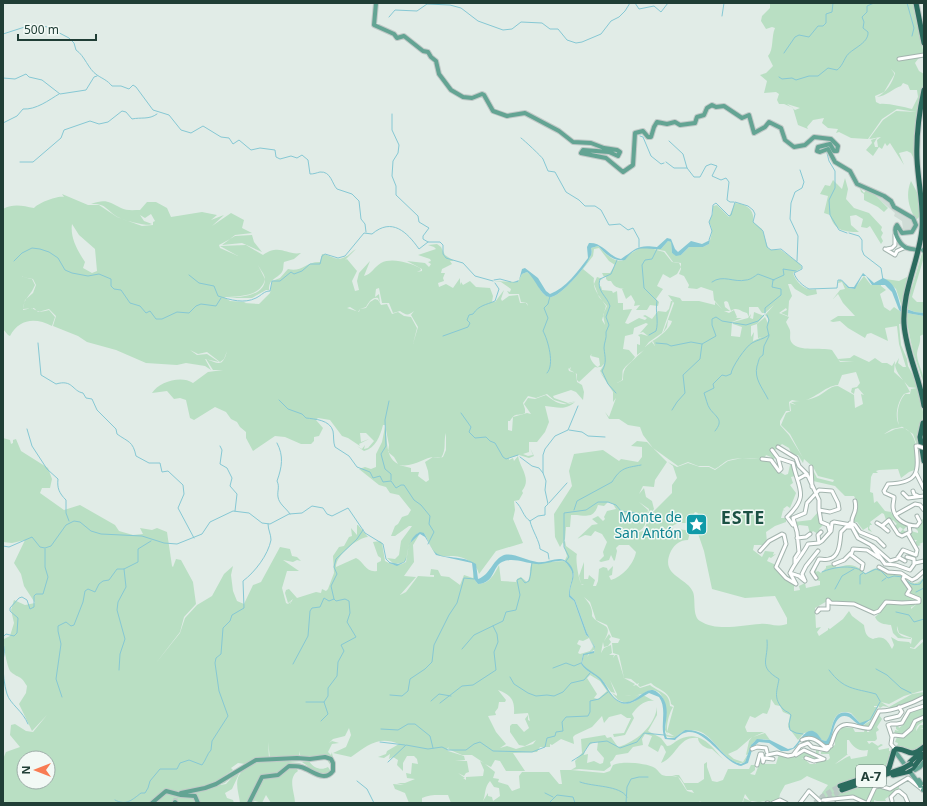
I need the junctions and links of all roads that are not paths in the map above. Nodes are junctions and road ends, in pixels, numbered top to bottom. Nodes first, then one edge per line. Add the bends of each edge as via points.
1 (376, 3) edge
2 (917, 3) edge
3 (924, 29) edge
4 (924, 43) edge
5 (923, 55) edge
6 (899, 59) dead end
7 (924, 90) edge
8 (924, 105) edge
9 (924, 190) edge
10 (895, 232) junction
11 (924, 236) edge
12 (906, 248) junction
13 (917, 250) dead end
14 (909, 286) junction
15 (905, 323) junction
16 (924, 390) edge
17 (924, 406) edge
18 (923, 424) dead end
19 (778, 447) dead end
20 (924, 448) edge
21 (772, 450) dead end
22 (778, 458) junction
23 (762, 459) dead end
24 (924, 461) edge
25 (811, 467) dead end
26 (916, 473) junction
27 (808, 476) junction
28 (798, 479) junction
29 (812, 487) junction
30 (924, 489) edge
31 (913, 491) dead end
32 (903, 493) dead end
33 (815, 494) junction
34 (918, 496) junction
35 (924, 496) edge
36 (855, 501) dead end
37 (819, 510) junction
38 (924, 510) edge
39 (897, 514) junction
40 (917, 516) dead end
41 (876, 523) dead end
42 (852, 525) junction
43 (909, 525) junction
44 (795, 526) junction
45 (882, 526) junction
46 (888, 531) dead end
47 (821, 532) dead end
48 (830, 532) junction
49 (810, 534) dead end
50 (908, 534) junction
51 (798, 538) junction
52 (819, 543) junction
53 (871, 545) junction
54 (884, 546) dead end
55 (760, 551) dead end
56 (818, 551) dead end
57 (851, 553) junction
58 (898, 557) junction
59 (907, 557) dead end
60 (880, 558) junction
61 (905, 561) dead end
62 (924, 561) edge
63 (795, 563) junction
64 (834, 564) dead end
65 (914, 564) junction
66 (879, 567) dead end
67 (862, 569) dead end
68 (924, 571) edge
69 (790, 573) junction
70 (907, 577) junction
71 (816, 578) dead end
72 (818, 612) dead end
73 (924, 697) edge
74 (924, 706) edge
75 (899, 707) junction
76 (896, 717) junction
77 (924, 717) edge
78 (886, 719) dead end
79 (897, 724) junction
80 (892, 737) junction
81 (802, 740) dead end
82 (817, 740) junction
83 (831, 746) junction
84 (812, 747) junction
85 (924, 747) edge
86 (752, 749) dead end
87 (763, 750) dead end
88 (896, 750) junction
89 (924, 752) edge
90 (767, 753) junction
91 (788, 756) junction
92 (806, 758) dead end
93 (764, 759) junction
94 (773, 759) dead end
95 (924, 762) edge
96 (757, 765) dead end
97 (910, 769) junction
98 (878, 776) junction
99 (921, 787) edge
100 (841, 788) tunnel mouth
101 (182, 793) dead end
102 (823, 802) edge
103 (867, 802) edge
104 (892, 802) edge
105 (152, 803) edge
106 (198, 803) edge
107 (249, 803) edge
108 (773, 803) edge
109 (786, 803) edge
110 (801, 803) edge
111 (834, 803) edge
112 (908, 803) edge

1 - 10 main road via 374,25 398,38 404,36 428,52 436,61 439,74 451,90 463,97 472,98 482,94 493,110 507,116 526,113 574,142 591,143 617,150 620,152 618,156 607,151 581,152 583,155 606,158 623,172 633,165 635,133 643,131 651,137 658,122 675,122 682,125 695,123 697,118 704,115 706,108 712,105 724,106 742,118 749,115 754,133 772,122 781,128 785,140 794,147 804,145 812,138 831,139 838,146 837,151 828,144 817,147 817,151 828,149 837,164 850,170 857,184 884,196 894,207 915,220 916,227 912,232 902,233 897,225
2 - 3 highway
2 - 4 highway
5 - 6 street
7 - 14 highway via 917,143 922,230
8 - 9 highway via 920,141
10 - 12 main road
10 - 12 street via 895,245 885,249 895,255 897,251
11 - 14 highway
12 - 13 main road
14 - 15 highway via 904,304
15 - 16 highway via 910,348
15 - 17 highway via 908,352 920,385
18 - 24 highway via 920,437
19 - 27 street via 796,458
20 - 26 street, bridge via 917,446
21 - 22 street
22 - 23 street via 781,468 779,471 771,460
22 - 28 street via 792,462
25 - 29 street
26 - 30 street
26 - 39 street via 908,480 888,484 884,489 885,493 894,496 893,507
27 - 28 street
27 - 29 street
28 - 44 street via 802,490 795,510 787,517
29 - 33 street
31 - 34 street
32 - 34 street via 908,498
33 - 37 street via 819,500
33 - 37 street via 820,489 832,491 839,505 834,511
33 - 44 street via 806,503 805,513 792,518
34 - 35 street
36 - 42 street via 856,511
37 - 48 street via 821,522 826,524
38 - 39 street via 915,504
39 - 43 street via 899,520
40 - 43 street via 919,525
41 - 45 street
42 - 48 street via 832,522
42 - 53 street via 858,538
42 - 54 street
42 - 71 street via 841,532 836,556 819,559 812,572
43 - 50 street via 911,529
44 - 51 street
45 - 46 street
45 - 50 street via 888,520 899,535
47 - 52 street via 818,534
48 - 52 street
49 - 51 street
50 - 58 street via 917,552 915,554 903,550
51 - 63 street via 799,552
52 - 63 street via 810,544
53 - 58 street via 890,561
53 - 60 street
55 - 69 street via 769,541 784,535 786,544 776,567 796,584
56 - 69 street via 802,574 805,582 799,576
57 - 60 street via 856,548 864,549
57 - 64 street via 844,560
57 - 67 street via 853,558 863,564
58 - 61 street
59 - 65 street via 914,559
60 - 65 street via 885,564 910,570
62 - 65 street
63 - 69 street
66 - 70 street via 888,572 899,572
68 - 70 street via 915,579
70 - 72 street via 904,576 903,579 910,589 907,594 919,599 919,602 886,602 874,613 854,604 832,603 828,600 828,609
73 - 75 street
74 - 79 street via 909,711 902,723
75 - 76 street via 901,714
75 - 83 street via 890,711 879,711 870,728 847,724 840,726
76 - 78 street
76 - 79 street
77 - 80 street via 915,721 903,736
79 - 80 street via 888,725
80 - 88 street via 891,744
81 - 82 street
82 - 83 street via 825,747
82 - 84 street
83 - 84 street via 826,750
84 - 91 street via 808,743 804,744 796,754
85 - 88 highway via 919,752 910,754
85 - 97 highway, A-7
86 - 90 street via 766,748
87 - 90 street
88 - 97 main road
88 - 98 highway via 889,768
89 - 97 highway, A-7
90 - 91 street
90 - 93 street
91 - 92 street via 794,756 804,750 824,759 814,761
93 - 94 street
93 - 96 street via 763,762 760,754
95 - 97 main road via 920,767
97 - 98 highway, A-7
97 - 99 main road
97 - 99 main road
98 - 100 highway, A-7
99 - 103 street via 908,778 890,789 877,786
101 - 107 main road via 216,784 256,760 310,760 323,757 333,763 334,768 330,775 325,776 302,767 286,767 278,775 262,777
102 - 103 street via 853,797
102 - 110 street via 809,791
102 - 111 street
104 - 112 street via 891,798 899,791
105 - 106 main road via 166,791 195,796
108 - 109 street via 780,800

